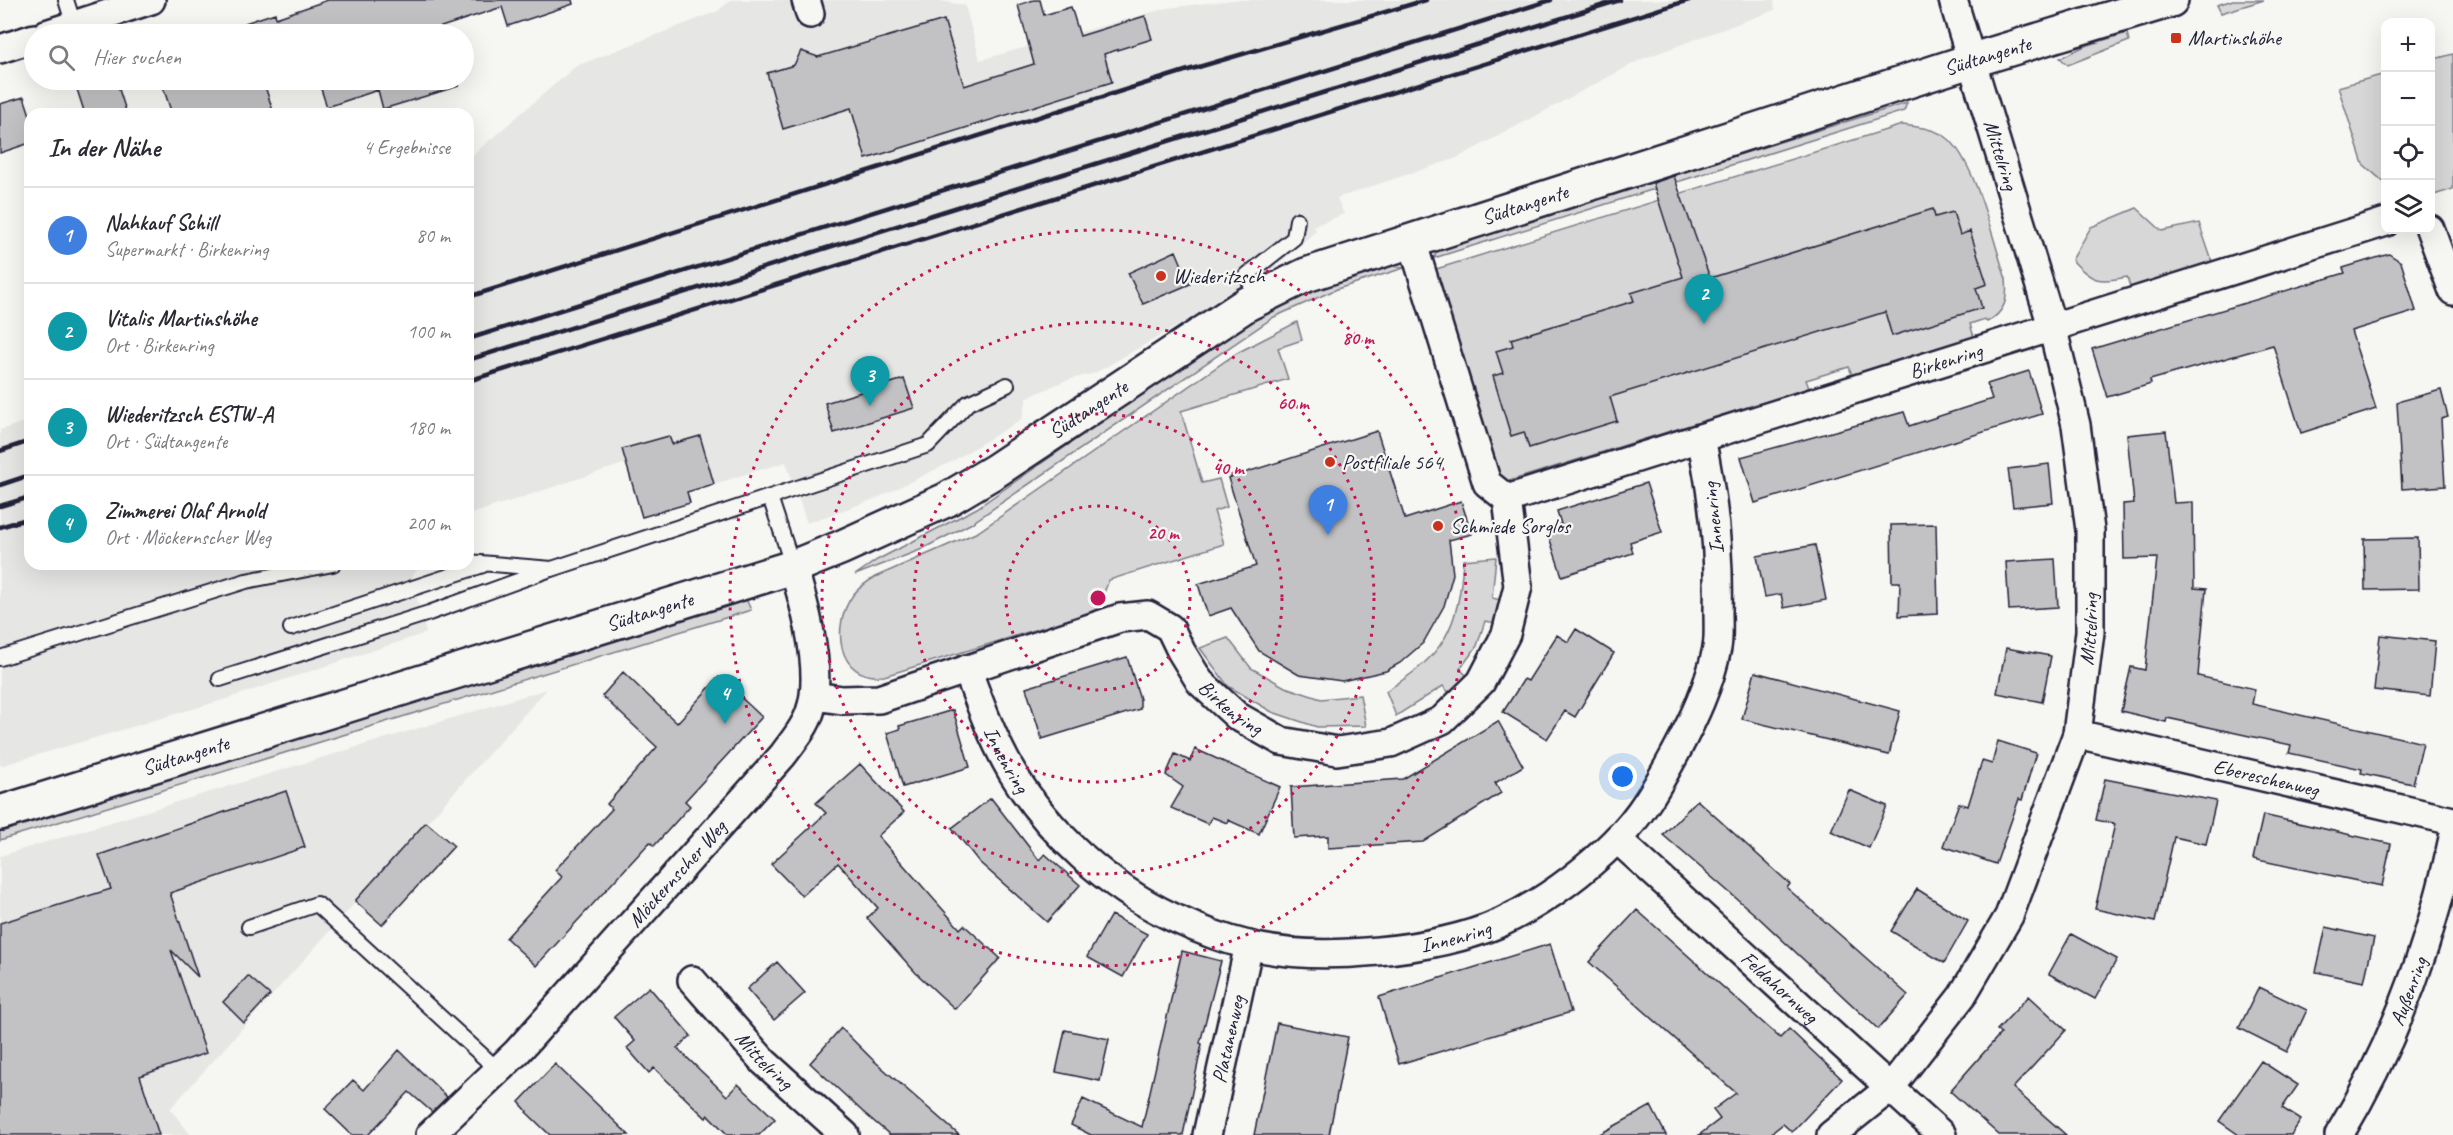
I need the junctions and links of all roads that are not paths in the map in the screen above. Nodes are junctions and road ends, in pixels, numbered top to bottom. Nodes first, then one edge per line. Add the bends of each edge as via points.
1 (151, 0) edge
2 (1953, 0) edge
3 (2171, 0) edge
4 (70, 13) edge
5 (57, 24) edge
6 (24, 41) edge
7 (0, 49) edge
8 (1972, 60) junction
9 (1297, 220) dead end
10 (2381, 223) edge
11 (2432, 234) edge
12 (1412, 241) junction
13 (2453, 291) edge
14 (1257, 299) junction
15 (2052, 326) junction
16 (1007, 385) dead end
17 (1701, 438) junction
18 (770, 497) junction
19 (1507, 499) junction
20 (474, 562) edge
21 (487, 563) junction
22 (474, 567) edge
23 (793, 567) junction
24 (552, 569) junction
25 (302, 570) edge
26 (466, 570) edge
27 (291, 628) dead end
28 (0, 658) edge
29 (967, 669) junction
30 (220, 679) dead end
31 (815, 696) junction
32 (2077, 734) junction
33 (0, 813) edge
34 (2453, 821) edge
35 (2453, 838) edge
36 (1617, 839) junction
37 (249, 927) dead end
38 (1249, 945) junction
39 (692, 980) dead end
40 (498, 1070) junction
41 (1891, 1087) junction
42 (828, 1130) edge
43 (430, 1135) edge
44 (1207, 1135) edge
45 (1831, 1135) edge
46 (1942, 1135) edge
47 (2339, 1135) edge

1 - 4 street
2 - 8 street, Mittelring
3 - 8 street, Südtangente
4 - 5 street
6 - 7 street
8 - 12 street, Südtangente
8 - 15 street, Mittelring
9 - 14 lane via 1294,238 1247,275
10 - 15 street, Birkenring
11 - 13 street
12 - 14 street, Südtangente via 1306,275
12 - 19 street via 1487,483
14 - 23 street, Südtangente via 946,500
15 - 17 street, Birkenring
15 - 32 street, Mittelring via 2076,425 2090,530 2090,632
16 - 18 lane via 968,404 928,445
17 - 19 street, Birkenring
17 - 36 street, Innenring via 1712,488 1717,539 1717,647 1705,692 1685,734 1656,789
18 - 23 lane
18 - 24 lane
19 - 29 street, Birkenring via 1518,586 1506,634 1481,682 1442,720 1391,743 1337,750 1281,741 1237,716 1200,682 1170,628 1148,615 1120,618
20 - 21 lane
21 - 22 lane
21 - 24 lane
23 - 31 street, Möckernscher Weg via 804,610
23 - 33 street, Südtangente
24 - 30 lane via 429,613
25 - 28 lane via 246,581
26 - 27 lane
29 - 31 street, Birkenring via 879,699
29 - 38 street, Innenring via 1012,772 1073,847 1120,885 1171,917
31 - 40 street, Möckernscher Weg via 804,727 783,754
32 - 34 street, Ebereschenweg
32 - 41 street, Mittelring via 2009,916 1962,996
35 - 47 street, Außenring via 2414,983 2389,1042
36 - 38 street, Innenring via 1582,871 1542,898 1499,923 1453,938 1352,952 1300,952
36 - 41 street, Feldahornweg
37 - 40 lane via 317,904
38 - 44 street, Platanenweg
39 - 42 street, Mittelring
40 - 43 street, Möckernscher Weg
41 - 45 street, Mittelring
41 - 46 street, Feldahornweg

